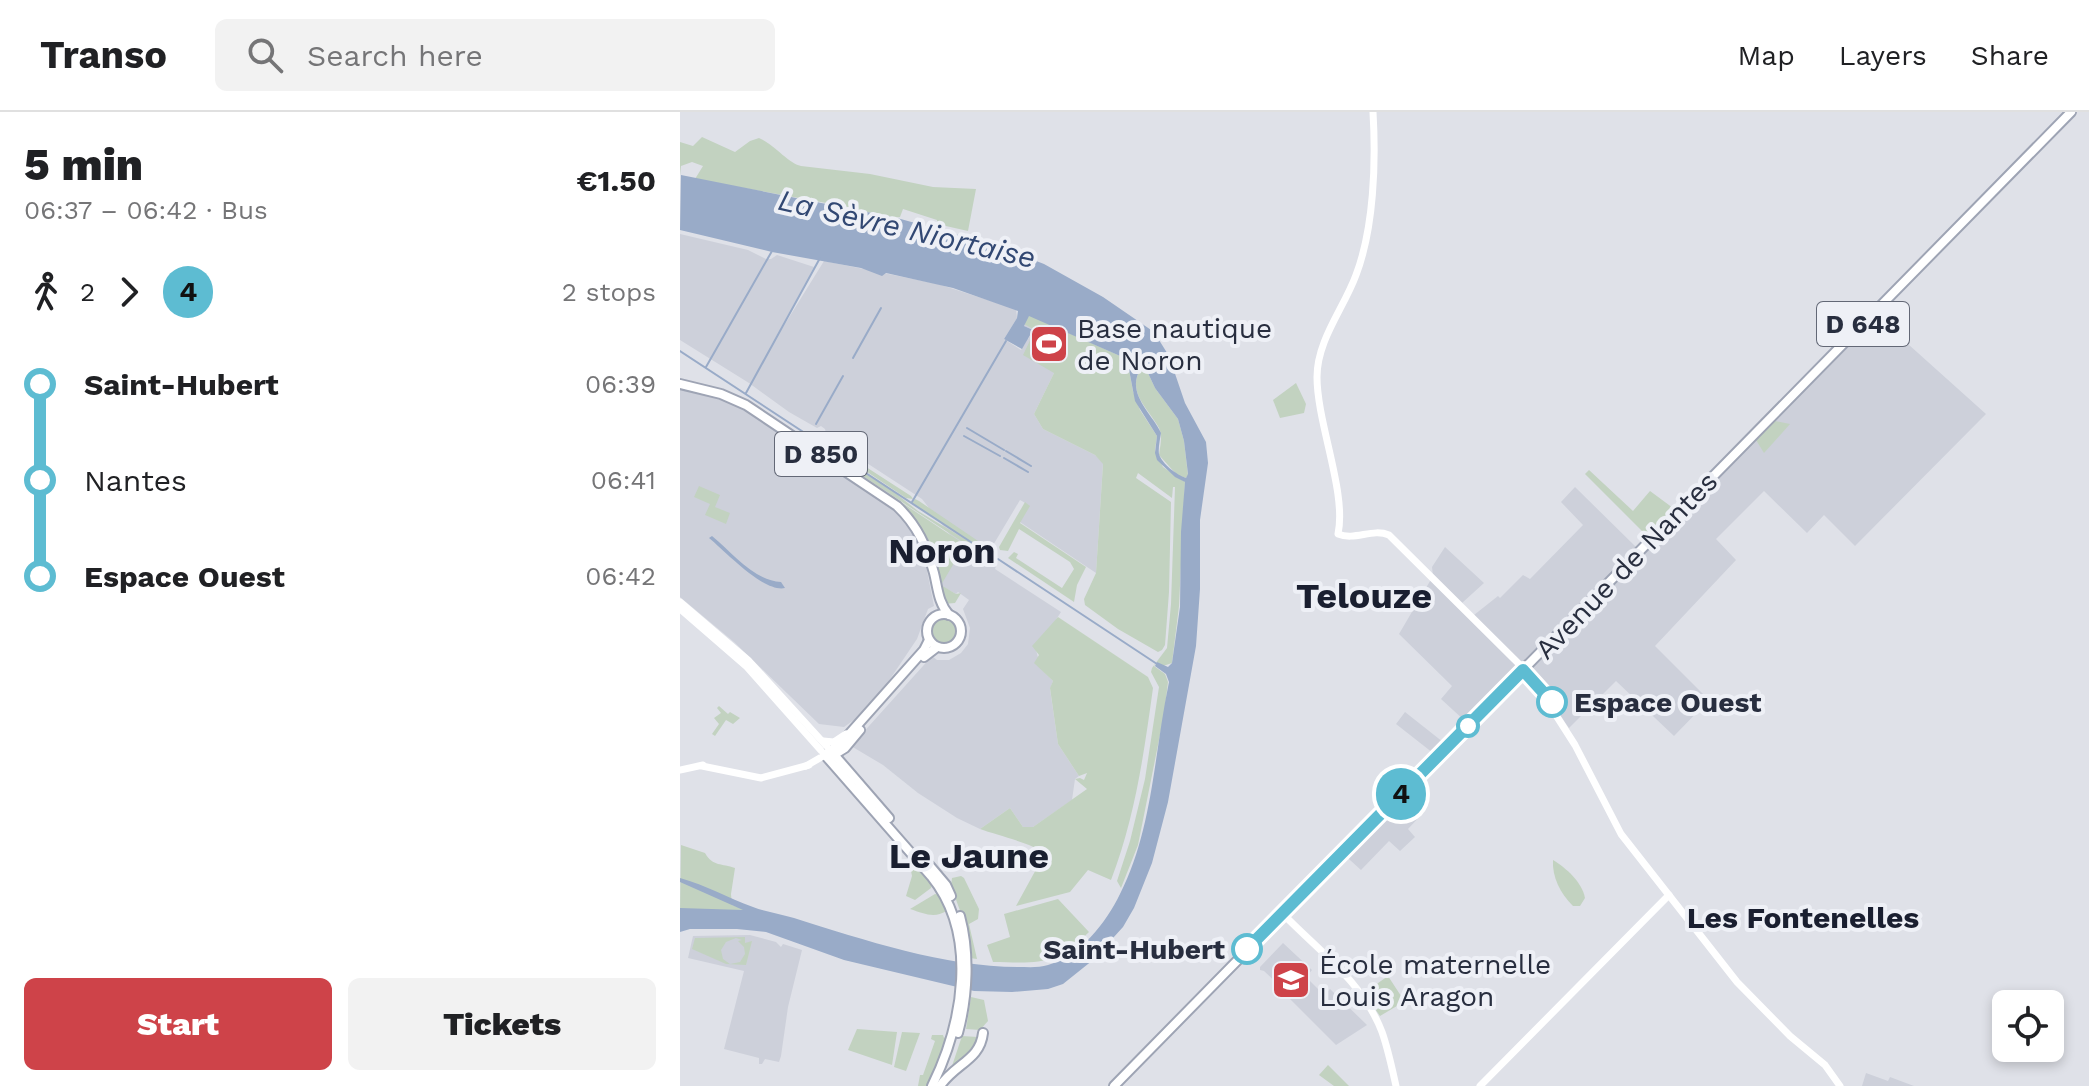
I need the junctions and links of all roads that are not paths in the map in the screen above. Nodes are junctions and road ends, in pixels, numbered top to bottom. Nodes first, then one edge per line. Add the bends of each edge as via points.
1 (1373, 112) edge
2 (2071, 112) edge
3 (681, 385) edge
4 (930, 562) junction
5 (680, 602) edge
6 (680, 609) edge
7 (949, 615) junction
8 (933, 618) junction
9 (929, 640) junction
10 (937, 647) junction
11 (1526, 673) junction
12 (852, 730) junction
13 (820, 743) junction
14 (845, 748) junction
15 (830, 755) junction
16 (816, 760) junction
17 (806, 766) junction
18 (680, 770) edge
19 (848, 771) junction
20 (1669, 895) junction
21 (1283, 914) junction
22 (963, 954) junction
23 (983, 1033) dead end
24 (1837, 1084) edge
25 (937, 1086) edge
26 (1114, 1086) edge
27 (1396, 1086) edge
28 (1480, 1086) edge

1 - 11 street via 1375,179 1362,253 1317,375 1338,534 1389,535
2 - 11 main road, Avenue de Nantes / D 648
3 - 4 main road, D 850 via 746,405 891,501 918,532
4 - 7 main road, D 850 via 940,603
4 - 8 main road, D 850
5 - 13 street via 738,650
6 - 13 street via 746,666
7 - 8 main road
7 - 10 main road via 958,622 959,638 951,647
8 - 9 main road
9 - 10 main road
9 - 12 main road
10 - 14 main road
11 - 20 street via 1548,696 1621,834
11 - 21 main road, Avenue de Nantes / D 648
12 - 13 street via 834,742
12 - 15 main road
13 - 15 street
13 - 16 street
14 - 15 main road
14 - 19 main road
15 - 16 street
15 - 17 street
15 - 19 main road
15 - 22 main road via 940,886
16 - 17 street
17 - 18 street via 761,778 702,766
19 - 22 main road via 946,885 960,917
20 - 24 street via 1737,982 1825,1065
20 - 28 street
21 - 26 main road, Avenue de Nantes / D 648
21 - 27 street via 1348,977 1368,1005 1382,1032
22 - 25 main road via 954,1038
23 - 25 main road via 978,1051

